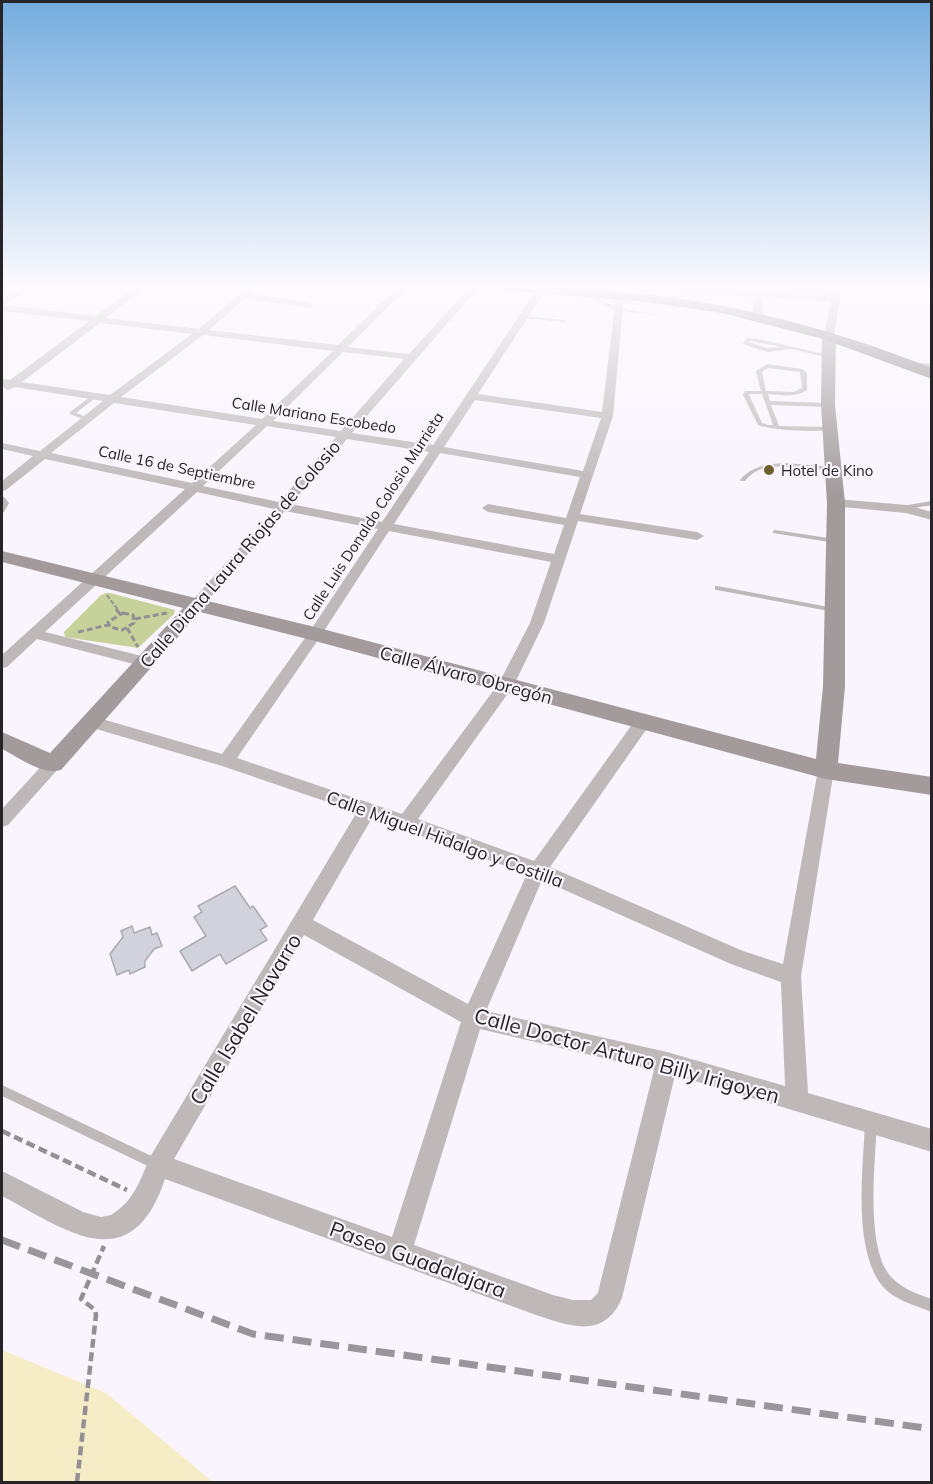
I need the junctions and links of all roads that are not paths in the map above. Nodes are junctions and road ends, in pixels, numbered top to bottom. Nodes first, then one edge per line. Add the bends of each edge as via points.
1 (46, 355) edge
2 (169, 355) edge
3 (335, 355) edge
4 (393, 355) edge
5 (498, 355) edge
6 (614, 355) edge
7 (826, 355) edge
8 (883, 355) edge
9 (830, 356) joint
10 (410, 357) joint
11 (906, 364) junction
12 (932, 366) edge
13 (932, 374) edge
14 (7, 383) edge
15 (2, 392) edge
16 (764, 392) junction
17 (95, 396) junction
18 (470, 396) junction
19 (112, 398) junction
20 (769, 403) junction
21 (828, 405) junction
22 (607, 416) junction
23 (87, 419) junction
24 (264, 423) junction
25 (777, 428) junction
26 (831, 429) junction
27 (345, 434) junction
28 (2, 446) edge
29 (435, 449) junction
30 (41, 456) junction
31 (835, 469) junction
32 (587, 475) junction
33 (743, 480) dead end
34 (194, 486) junction
35 (2, 487) edge
36 (2, 498) edge
37 (836, 503) junction
38 (932, 503) edge
39 (284, 507) junction
40 (488, 508) dead end
41 (901, 508) junction
42 (2, 511) edge
43 (932, 516) edge
44 (573, 520) junction
45 (386, 525) junction
46 (775, 532) dead end
47 (697, 536) dead end
48 (836, 541) junction
49 (2, 557) edge
50 (558, 559) junction
51 (94, 580) junction
52 (717, 588) dead end
53 (195, 606) junction
54 (835, 610) junction
55 (35, 634) junction
56 (315, 634) junction
57 (145, 662) junction
58 (2, 663) edge
59 (506, 686) junction
60 (92, 722) junction
61 (642, 723) junction
62 (2, 740) edge
63 (226, 761) junction
64 (53, 764) junction
65 (826, 770) junction
66 (932, 786) edge
67 (368, 809) junction
68 (2, 820) edge
69 (406, 822) junction
70 (538, 870) junction
71 (302, 924) junction
72 (791, 976) junction
73 (473, 1018) junction
74 (667, 1062) junction
75 (2, 1090) edge
76 (797, 1099) junction
77 (871, 1122) junction
78 (932, 1141) edge
79 (158, 1165) junction
80 (2, 1183) edge
81 (400, 1251) junction
82 (932, 1306) edge

1 - 14 street
2 - 19 street
3 - 24 street
4 - 10 street
5 - 18 street, Calle Luis Donaldo Colosio Murrieta
6 - 22 street
7 - 9 lane
8 - 11 main road
9 - 21 street
10 - 27 street, Calle Diana Laura Riojas de Colosio
11 - 12 lane
11 - 13 main road
14 - 15 street
14 - 17 street, Calle Mariano Escobedo
16 - 16 lane via 801,393 805,389 804,372 762,367 759,371
16 - 20 lane
16 - 25 lane via 746,395 760,424
17 - 19 street, Calle Mariano Escobedo
17 - 23 lane via 72,413
18 - 22 street
18 - 29 street, Calle Luis Donaldo Colosio Murrieta
19 - 23 street
19 - 24 street, Calle Mariano Escobedo
20 - 21 lane
20 - 25 lane
21 - 26 street
22 - 32 street
23 - 30 street
24 - 27 street, Calle Mariano Escobedo
24 - 34 street
25 - 26 lane
26 - 31 street
27 - 29 street, Calle Mariano Escobedo
27 - 39 street, Calle Diana Laura Riojas de Colosio
28 - 30 street, Calle 16 de Septiembre
29 - 32 street, Calle Mariano Escobedo
29 - 45 street, Calle Luis Donaldo Colosio Murrieta
30 - 34 street, Calle 16 de Septiembre
30 - 35 street
31 - 33 lane via 761,466
31 - 37 street
32 - 44 street
34 - 39 street, Calle 16 de Septiembre
34 - 51 street
36 - 42 lane via 6,503
37 - 41 street
37 - 48 street
38 - 41 lane
39 - 45 street, Calle 16 de Septiembre
39 - 53 street, Calle Diana Laura Riojas de Colosio
40 - 44 street
41 - 43 street
44 - 47 street
44 - 50 street
45 - 50 street, Calle 16 de Septiembre
45 - 56 street, Calle Luis Donaldo Colosio Murrieta
46 - 48 lane
48 - 54 street
49 - 51 street, Calle Álvaro Obregón
50 - 59 street via 537,623
51 - 53 street, Calle Álvaro Obregón
51 - 55 street
52 - 54 lane
53 - 56 street, Calle Álvaro Obregón
53 - 57 street, Calle Diana Laura Riojas de Colosio
54 - 65 street via 834,686
55 - 57 street
55 - 58 street
56 - 59 street, Calle Álvaro Obregón
56 - 63 street, Calle Luis Donaldo Colosio Murrieta
57 - 60 street, Calle Diana Laura Riojas de Colosio
59 - 61 street, Calle Álvaro Obregón
59 - 69 street
60 - 63 street, Calle Miguel Hidalgo y Costilla
60 - 64 street, Calle Diana Laura Riojas de Colosio
61 - 65 street, Calle Álvaro Obregón
61 - 70 street
62 - 64 street
63 - 67 street, Calle Miguel Hidalgo y Costilla
64 - 68 street, Calle Diana Laura Riojas de Colosio
65 - 66 street, Calle Álvaro Obregón
65 - 72 street
67 - 69 street, Calle Miguel Hidalgo y Costilla
67 - 71 street, Calle Isabel Navarro
69 - 70 street, Calle Miguel Hidalgo y Costilla
70 - 72 street, Calle Miguel Hidalgo y Costilla via 738,958
70 - 73 street
71 - 73 street, Calle Doctor Arturo Billy Irigoyen
71 - 79 street, Calle Isabel Navarro
72 - 76 street
73 - 74 street, Calle Doctor Arturo Billy Irigoyen
73 - 81 street
74 - 76 street, Calle Doctor Arturo Billy Irigoyen
74 - 81 street, Paseo Guadalajara via 607,1304 592,1314 574,1314
75 - 79 lane, Paseo Guadalajara
76 - 77 street, Calle Doctor Arturo Billy Irigoyen
77 - 78 street, Calle Doctor Arturo Billy Irigoyen
77 - 82 lane via 868,1211 873,1259 884,1278 902,1294
79 - 80 street, Calle Isabel Navarro via 145,1199 115,1227 100,1230
79 - 81 street, Paseo Guadalajara

